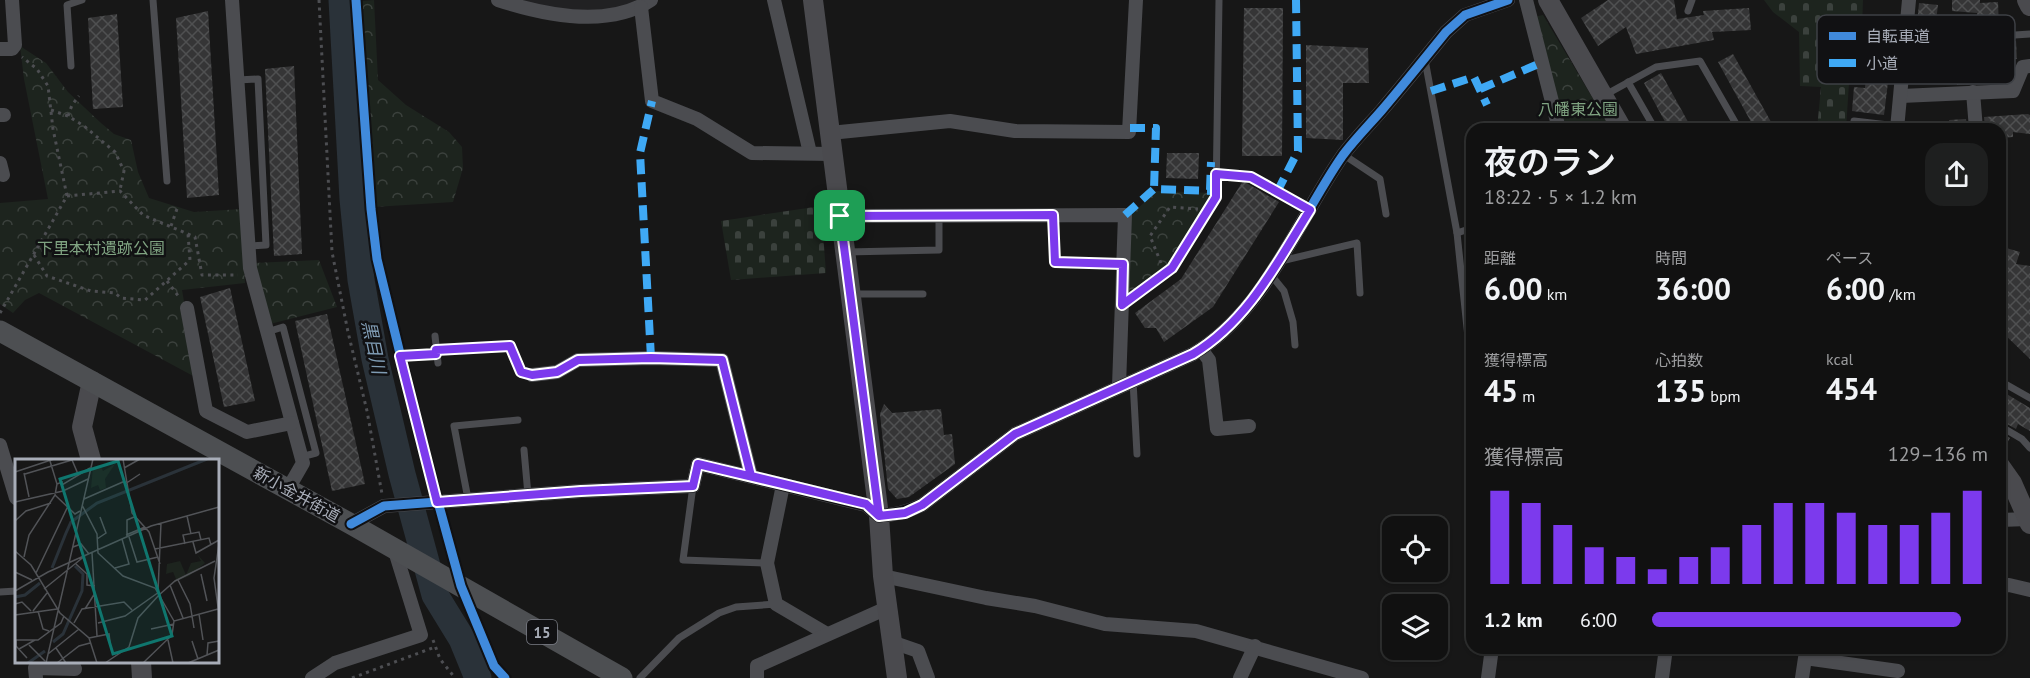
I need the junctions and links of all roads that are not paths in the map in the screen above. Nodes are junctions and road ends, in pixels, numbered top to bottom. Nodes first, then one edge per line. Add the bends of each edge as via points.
1 (12, 0) edge
2 (82, 0) edge
3 (153, 0) edge
4 (232, 0) edge
5 (498, 0) edge
6 (774, 0) edge
7 (813, 0) edge
8 (1136, 0) edge
9 (1219, 0) edge
10 (1507, 0) edge
11 (1526, 0) edge
12 (1548, 0) edge
13 (1692, 0) edge
14 (1909, 0) edge
15 (2027, 0) edge
16 (646, 3) edge
17 (2030, 6) edge
18 (1688, 11) dead end
19 (1908, 15) edge
20 (2030, 34) edge
21 (2015, 35) edge
22 (6, 49) edge
23 (1424, 59) junction
24 (71, 66) dead end
25 (2030, 66) edge
26 (238, 80) junction
27 (1628, 82) junction
28 (1902, 84) edge
29 (1973, 92) junction
30 (1603, 96) junction
31 (1901, 96) junction
32 (1854, 121) dead end
33 (1554, 123) edge
34 (1619, 123) edge
35 (1652, 123) edge
36 (1736, 123) edge
37 (1868, 123) edge
38 (1898, 123) edge
39 (1976, 123) edge
40 (831, 133) junction
41 (810, 153) junction
42 (833, 154) junction
43 (1344, 155) junction
44 (1216, 174) junction
45 (167, 181) dead end
46 (1310, 210) junction
47 (1386, 214) dead end
48 (1053, 215) junction
49 (840, 216) junction
50 (939, 216) junction
51 (1466, 230) edge
52 (1457, 233) junction
53 (249, 246) junction
54 (844, 252) junction
55 (1279, 261) junction
56 (1123, 264) junction
57 (1270, 275) junction
58 (1360, 293) dead end
59 (849, 294) junction
60 (923, 294) dead end
61 (1466, 299) edge
62 (1122, 305) junction
63 (188, 308) dead end
64 (0, 331) edge
65 (267, 332) junction
66 (435, 336) dead end
67 (1295, 345) dead end
68 (1201, 349) junction
69 (436, 352) junction
70 (438, 363) dead end
71 (532, 375) joint
72 (1133, 380) junction
73 (92, 381) junction
74 (2006, 384) edge
75 (1119, 386) junction
76 (2030, 398) edge
77 (518, 420) dead end
78 (292, 423) junction
79 (1249, 426) dead end
80 (2006, 430) edge
81 (0, 445) edge
82 (2030, 448) edge
83 (524, 450) dead end
84 (1137, 454) dead end
85 (301, 457) junction
86 (91, 459) edge
87 (3, 467) edge
88 (2006, 474) edge
89 (751, 476) junction
90 (783, 484) junction
91 (693, 486) junction
92 (288, 489) junction
93 (528, 495) junction
94 (15, 496) edge
95 (468, 500) junction
96 (879, 516) junction
97 (2006, 520) edge
98 (2029, 522) edge
99 (351, 524) junction
100 (400, 552) junction
101 (767, 563) junction
102 (883, 576) junction
103 (2006, 585) edge
104 (2030, 590) edge
105 (15, 591) edge
106 (0, 592) edge
107 (776, 604) junction
108 (887, 608) junction
109 (827, 634) junction
110 (892, 642) junction
111 (1254, 646) junction
112 (1491, 654) edge
113 (1665, 654) edge
114 (1832, 655) edge
115 (72, 663) edge
116 (141, 663) edge
117 (1315, 664) junction
118 (1898, 671) dead end
119 (1870, 673) edge
120 (36, 678) edge
121 (142, 678) edge
122 (312, 678) edge
123 (622, 678) edge
124 (640, 678) edge
125 (758, 678) edge
126 (897, 678) edge
127 (928, 678) edge
128 (1240, 678) edge
129 (1321, 678) edge
130 (1362, 678) edge
131 (1488, 678) edge
132 (1662, 678) edge
133 (1802, 678) edge

1 - 22 street via 15,45
2 - 24 lane via 67,5
3 - 45 lane
4 - 26 street
5 - 16 street via 528,10 598,17 628,13
6 - 41 street
7 - 40 street
8 - 40 street via 1130,132 1015,131 950,121
9 - 44 lane
10 - 23 street via 1465,15
11 - 33 street
12 - 30 street
13 - 18 lane
14 - 19 street
15 - 17 street
16 - 41 street via 652,101 697,119 752,153
20 - 21 lane
23 - 43 street
23 - 52 lane
25 - 29 street via 2023,67 2013,91
26 - 53 street
26 - 53 lane via 258,79 266,245
27 - 30 lane
27 - 35 lane
27 - 36 lane via 1656,67 1700,61
28 - 31 street
29 - 31 street
29 - 39 street
30 - 34 street
31 - 38 street
32 - 37 lane
40 - 42 street
41 - 42 street
42 - 49 street
43 - 46 street
43 - 47 lane via 1380,179
44 - 46 lane via 1251,177
44 - 62 lane via 1216,197 1172,268
46 - 55 street
48 - 50 street
48 - 56 lane via 1055,262
48 - 56 street via 1125,215
49 - 50 street
49 - 54 street
50 - 54 lane via 939,250
51 - 52 lane
52 - 61 lane
53 - 65 street via 252,275
54 - 59 street
55 - 57 street
55 - 58 lane via 1357,243
56 - 62 street
57 - 67 lane via 1284,291
57 - 68 street via 1232,324
59 - 60 lane
59 - 96 street
62 - 75 street
63 - 78 street via 207,411 247,432
64 - 73 main road, 新小金井街道 / 15
65 - 78 street
65 - 85 lane via 283,327 316,453
66 - 69 lane
68 - 72 street
68 - 79 street via 1209,360 1217,429
69 - 70 lane
69 - 71 lane via 510,346 521,372
71 - 89 street via 557,372 578,360 722,360
72 - 75 street
72 - 84 lane
73 - 86 street via 82,427
73 - 92 main road, 新小金井街道 / 15
74 - 76 lane
75 - 96 street via 1015,434 922,505 905,513
77 - 95 lane via 454,426
78 - 85 street
80 - 82 lane
81 - 87 street
83 - 93 lane
85 - 92 street via 303,463
87 - 94 street
88 - 98 street
89 - 90 street
89 - 91 street via 698,464
90 - 96 street via 866,504
90 - 101 street
91 - 93 street
91 - 101 lane via 683,560
92 - 99 main road, 新小金井街道 / 15
93 - 95 street
95 - 99 street via 384,506
96 - 102 street
97 - 98 street
99 - 100 main road, 新小金井街道 / 15
100 - 122 street via 421,635 335,663
100 - 123 main road, 新小金井街道 / 15
101 - 107 street
102 - 108 street
102 - 111 street via 1105,624 1196,631
103 - 104 street
105 - 106 lane
107 - 109 street
107 - 124 lane via 736,607 719,613 679,638
108 - 109 street
108 - 110 street
109 - 125 street via 757,666
110 - 126 street
110 - 127 street via 918,651
111 - 117 street
111 - 128 street
112 - 131 street
113 - 132 street
114 - 119 street
114 - 133 street via 1805,658
115 - 120 street via 75,669 35,668
116 - 121 street
117 - 129 street
117 - 130 street
118 - 119 street

